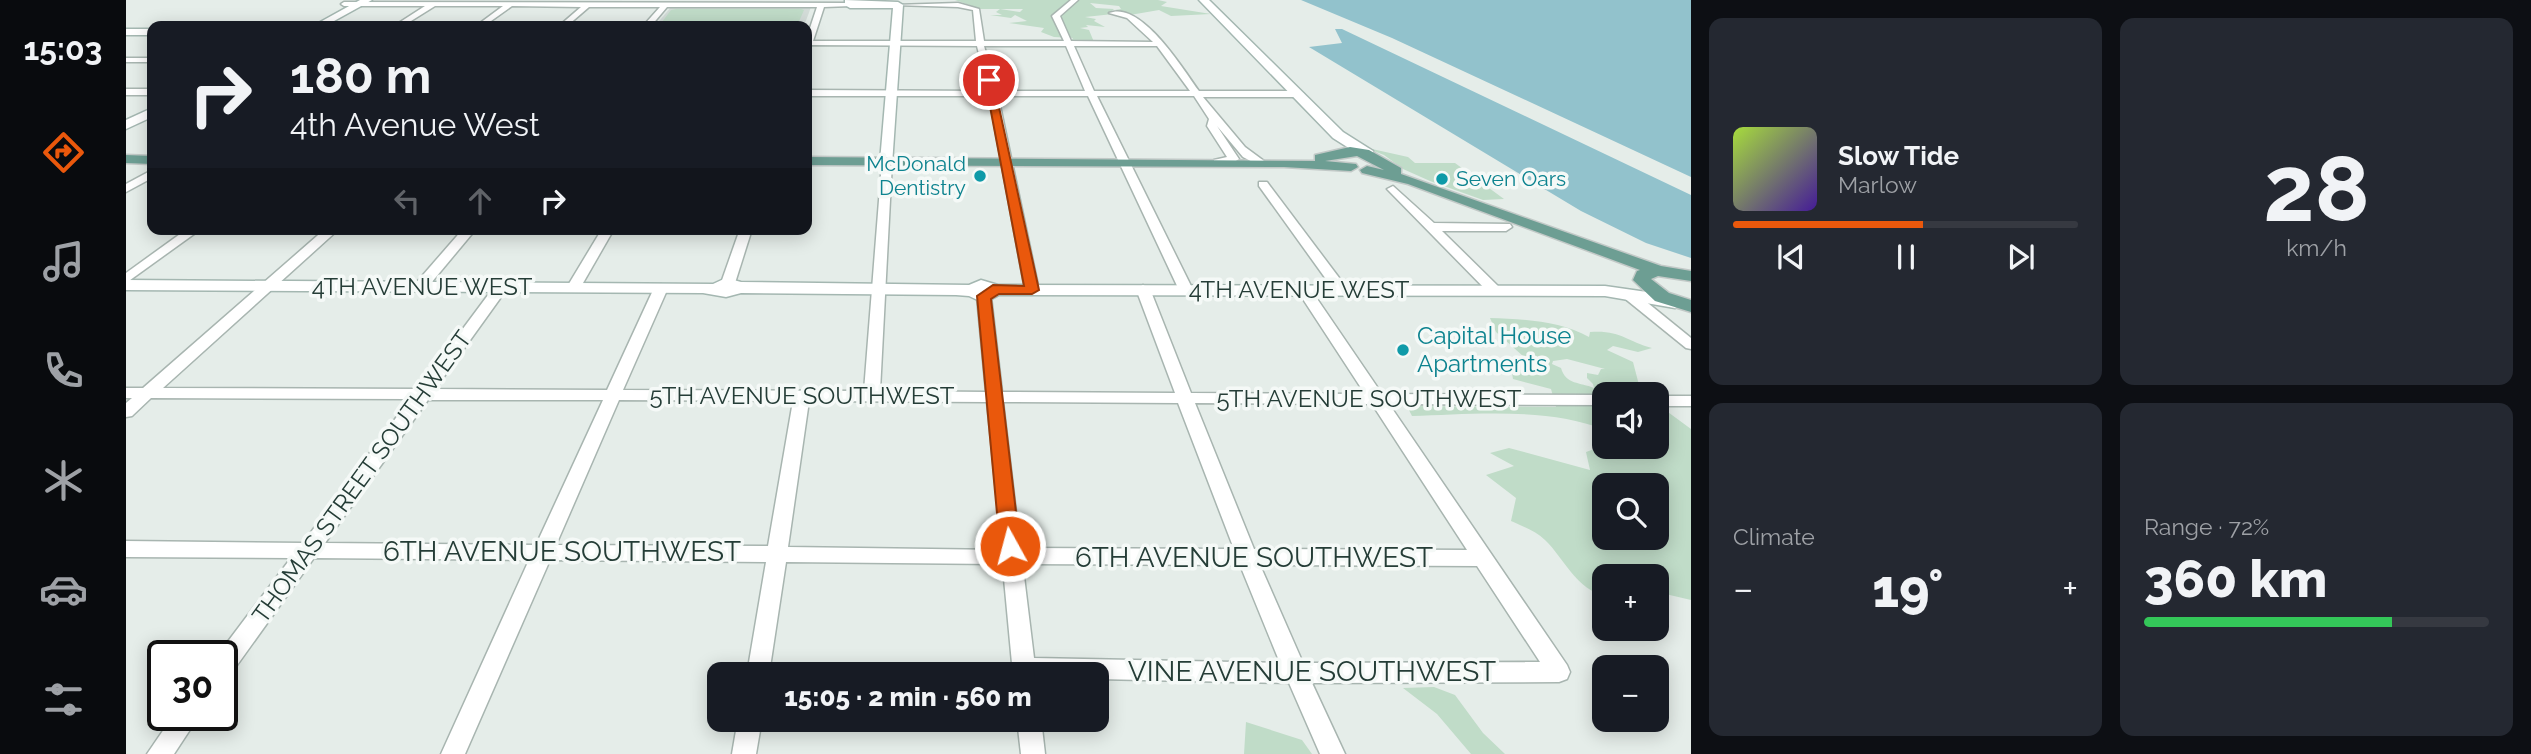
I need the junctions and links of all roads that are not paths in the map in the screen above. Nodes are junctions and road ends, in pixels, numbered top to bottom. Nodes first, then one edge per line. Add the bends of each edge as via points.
1 (1075, 0) edge
2 (1204, 0) edge
3 (363, 2) edge
4 (525, 2) edge
5 (700, 3) edge
6 (850, 3) edge
7 (926, 3) edge
8 (344, 4) dead end
9 (434, 4) junction
10 (511, 4) junction
11 (587, 5) junction
12 (665, 5) junction
13 (821, 5) junction
14 (898, 5) junction
15 (1113, 13) dead end
16 (327, 21) edge
17 (406, 21) edge
18 (487, 21) edge
19 (569, 21) edge
20 (651, 21) edge
21 (812, 31) edge
22 (126, 32) edge
23 (147, 32) edge
24 (896, 43) junction
25 (980, 44) junction
26 (1069, 44) junction
27 (1159, 44) junction
28 (812, 46) edge
29 (126, 60) edge
30 (147, 60) edge
31 (126, 92) edge
32 (147, 92) edge
33 (812, 93) edge
34 (892, 93) junction
35 (993, 93) junction
36 (1092, 94) junction
37 (1196, 94) junction
38 (1299, 94) junction
39 (147, 114) edge
40 (1214, 119) junction
41 (126, 125) edge
42 (1338, 135) junction
43 (1338, 153) junction
44 (1368, 154) junction
45 (126, 159) edge
46 (147, 160) edge
47 (812, 161) edge
48 (887, 162) junction
49 (1006, 162) junction
50 (1122, 162) junction
51 (1218, 162) junction
52 (1260, 163) junction
53 (1284, 163) junction
54 (1383, 163) junction
55 (1351, 167) junction
56 (1367, 170) junction
57 (147, 176) edge
58 (1413, 181) junction
59 (1262, 184) dead end
60 (126, 188) edge
61 (1393, 189) dead end
62 (1432, 227) junction
63 (1506, 228) dead end
64 (187, 235) edge
65 (326, 235) edge
66 (465, 235) edge
67 (604, 235) edge
68 (744, 235) edge
69 (1691, 276) edge
70 (1647, 277) junction
71 (126, 279) edge
72 (126, 285) edge
73 (269, 286) junction
74 (421, 286) junction
75 (502, 286) junction
76 (728, 286) junction
77 (574, 287) junction
78 (661, 288) junction
79 (879, 288) junction
80 (1143, 289) junction
81 (1032, 290) junction
82 (1186, 290) junction
83 (1304, 290) junction
84 (1340, 290) junction
85 (1495, 290) junction
86 (1605, 291) junction
87 (984, 292) junction
88 (1628, 294) junction
89 (1686, 305) edge
90 (1691, 345) edge
91 (126, 393) edge
92 (148, 393) junction
93 (423, 395) junction
94 (614, 395) junction
95 (802, 395) junction
96 (872, 396) junction
97 (994, 397) junction
98 (1184, 398) junction
99 (1376, 398) junction
100 (1592, 400) edge
101 (1669, 401) edge
102 (1691, 401) edge
103 (126, 412) edge
104 (126, 549) edge
105 (309, 549) junction
106 (542, 551) junction
107 (776, 553) junction
108 (1247, 556) junction
109 (1011, 557) junction
110 (1484, 558) junction
111 (238, 646) edge
112 (760, 662) edge
113 (1022, 662) edge
114 (1109, 672) edge
115 (1296, 673) junction
116 (176, 731) edge
117 (748, 732) edge
118 (1030, 732) edge
119 (159, 754) edge
120 (453, 754) edge
121 (744, 754) edge
122 (1032, 754) edge
123 (1333, 754) edge

1 - 26 street via 1056,16
2 - 38 street
3 - 8 street
3 - 9 street
3 - 16 street
4 - 10 street
4 - 11 street
5 - 12 street
5 - 13 street
6 - 13 street
6 - 14 street
7 - 14 street
7 - 25 street via 976,9
9 - 10 street
9 - 17 street
10 - 18 street
11 - 12 street
11 - 19 street
12 - 20 street
13 - 21 street
14 - 24 street
15 - 27 street via 1131,17
22 - 23 street
24 - 25 street
24 - 28 street
24 - 34 street
25 - 26 street
25 - 35 street
26 - 27 street
26 - 36 street
27 - 37 street
29 - 30 street
31 - 32 street
33 - 34 street
34 - 35 street
34 - 48 street
35 - 36 street
35 - 49 street
36 - 37 street
36 - 50 street
37 - 38 street
37 - 40 street
38 - 42 street
39 - 41 street
40 - 51 street via 1212,126 1234,159
40 - 52 street via 1225,126 1248,157
42 - 43 street via 1344,147
42 - 44 street
43 - 44 main road
43 - 53 main road
43 - 55 main road via 1335,159
44 - 54 main road
45 - 46 main road
47 - 48 main road
48 - 49 main road
48 - 79 street
49 - 50 main road
49 - 81 street
50 - 51 main road
50 - 82 street
51 - 52 main road
52 - 53 main road
53 - 55 main road
54 - 56 main road
54 - 58 main road
55 - 56 main road
56 - 58 main road
57 - 60 street
58 - 70 main road via 1582,244
59 - 84 street
61 - 62 street
62 - 63 street
62 - 85 street
64 - 71 street
65 - 73 street
66 - 74 street
67 - 77 street
68 - 76 street
69 - 70 main road
70 - 86 street, 4TH AVENUE WEST via 1634,286
70 - 89 main road via 1652,291
72 - 73 street, 4TH AVENUE WEST
73 - 74 street, 4TH AVENUE WEST
73 - 92 street
74 - 75 street, 4TH AVENUE WEST
75 - 77 street, 4TH AVENUE WEST
75 - 93 street, THOMAS STREET SOUTHWEST
76 - 78 street, 4TH AVENUE WEST
76 - 79 street, 4TH AVENUE WEST
77 - 78 street, 4TH AVENUE WEST
78 - 94 street
79 - 87 street, 4TH AVENUE WEST
79 - 96 street
80 - 81 street, 4TH AVENUE WEST
80 - 82 street, 4TH AVENUE WEST
80 - 98 street
81 - 87 street, 4TH AVENUE WEST
82 - 83 street, 4TH AVENUE WEST
83 - 84 street, 4TH AVENUE WEST
83 - 99 street
84 - 85 street, 4TH AVENUE WEST
85 - 86 street, 4TH AVENUE WEST
86 - 88 street, 4TH AVENUE WEST
87 - 97 street
88 - 89 street, 4TH AVENUE WEST
88 - 90 street
91 - 92 street, 5TH AVENUE SOUTHWEST
92 - 93 street, 5TH AVENUE SOUTHWEST
92 - 103 street
93 - 94 street, 5TH AVENUE SOUTHWEST
93 - 105 street, THOMAS STREET SOUTHWEST
94 - 95 street, 5TH AVENUE SOUTHWEST
94 - 106 street
95 - 96 street, 5TH AVENUE SOUTHWEST
95 - 107 street
96 - 97 street, 5TH AVENUE SOUTHWEST
97 - 98 street, 5TH AVENUE SOUTHWEST
97 - 109 street
98 - 99 street, 5TH AVENUE SOUTHWEST
98 - 108 street
99 - 100 street, 5TH AVENUE SOUTHWEST
99 - 110 street
101 - 102 street
104 - 105 street, 6TH AVENUE SOUTHWEST
105 - 106 street, 6TH AVENUE SOUTHWEST
105 - 111 street, THOMAS STREET SOUTHWEST
106 - 107 street, 6TH AVENUE SOUTHWEST
106 - 120 street
107 - 109 street, 6TH AVENUE SOUTHWEST
107 - 112 street
108 - 109 street, 6TH AVENUE SOUTHWEST
108 - 110 street, 6TH AVENUE SOUTHWEST
108 - 115 street
109 - 113 street
110 - 115 street, VINE AVENUE SOUTHWEST via 1559,672
114 - 115 street, VINE AVENUE SOUTHWEST
115 - 123 street
116 - 119 street
117 - 121 street
118 - 122 street

